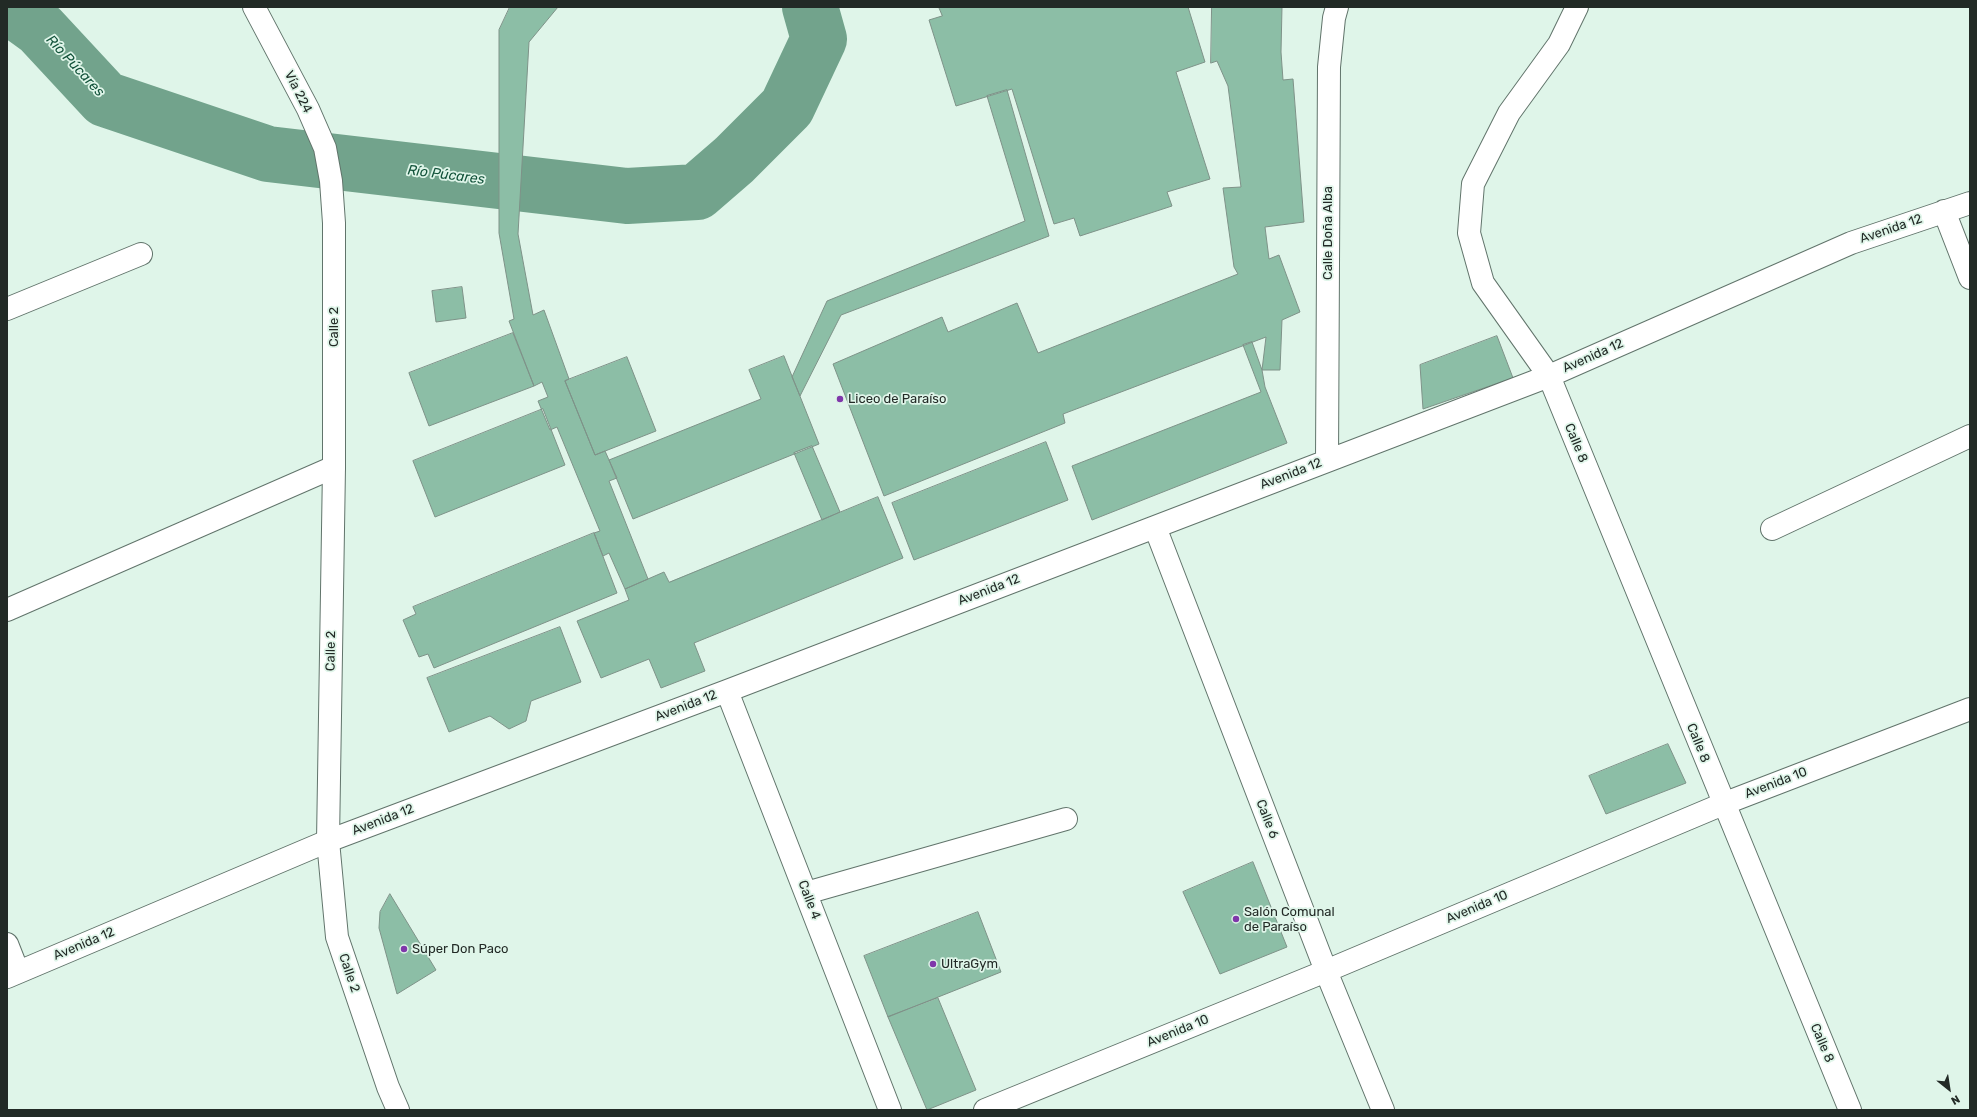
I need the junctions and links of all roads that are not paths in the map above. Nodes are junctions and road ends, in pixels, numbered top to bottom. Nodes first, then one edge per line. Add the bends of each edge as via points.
1 (254, 7) edge
2 (1337, 7) edge
3 (1577, 7) edge
4 (331, 181) joint
5 (1970, 203) edge
6 (1944, 211) junction
7 (141, 254) dead end
8 (1970, 278) edge
9 (7, 309) edge
10 (1549, 376) junction
11 (1970, 436) edge
12 (1327, 460) junction
13 (334, 467) junction
14 (1155, 527) junction
15 (1772, 529) dead end
16 (7, 610) edge
17 (727, 691) junction
18 (1970, 709) edge
19 (1723, 804) junction
20 (1066, 819) dead end
21 (328, 841) junction
22 (806, 893) junction
23 (7, 944) edge
24 (1326, 971) junction
25 (13, 974) edge
26 (398, 1110) edge
27 (890, 1110) edge
28 (986, 1110) edge
29 (1382, 1110) edge
30 (1850, 1110) edge

1 - 4 street, Vía 224 via 308,109 325,148
2 - 12 street, Calle Doña Alba via 1329,67
3 - 10 street, Calle 8 via 1559,44 1509,113 1473,184 1469,233 1483,283
4 - 13 street, Calle 2 via 334,222
5 - 6 street, Avenida 12
6 - 8 street
6 - 10 street, Avenida 12 via 1851,243
7 - 9 street
10 - 12 street, Avenida 12
10 - 19 street, Calle 8
11 - 15 street
12 - 14 street, Avenida 12
13 - 16 street
13 - 21 street, Calle 2
14 - 17 street, Avenida 12
14 - 24 street, Calle 6
17 - 21 street, Avenida 12
17 - 22 street, Calle 4
18 - 19 street, Avenida 10
19 - 24 street, Avenida 10
19 - 30 street, Calle 8
20 - 22 street
21 - 25 street, Avenida 12
21 - 26 street, Calle 2 via 337,937
22 - 27 street, Calle 4
23 - 25 street
24 - 28 street, Avenida 10
24 - 29 street, Calle 6

